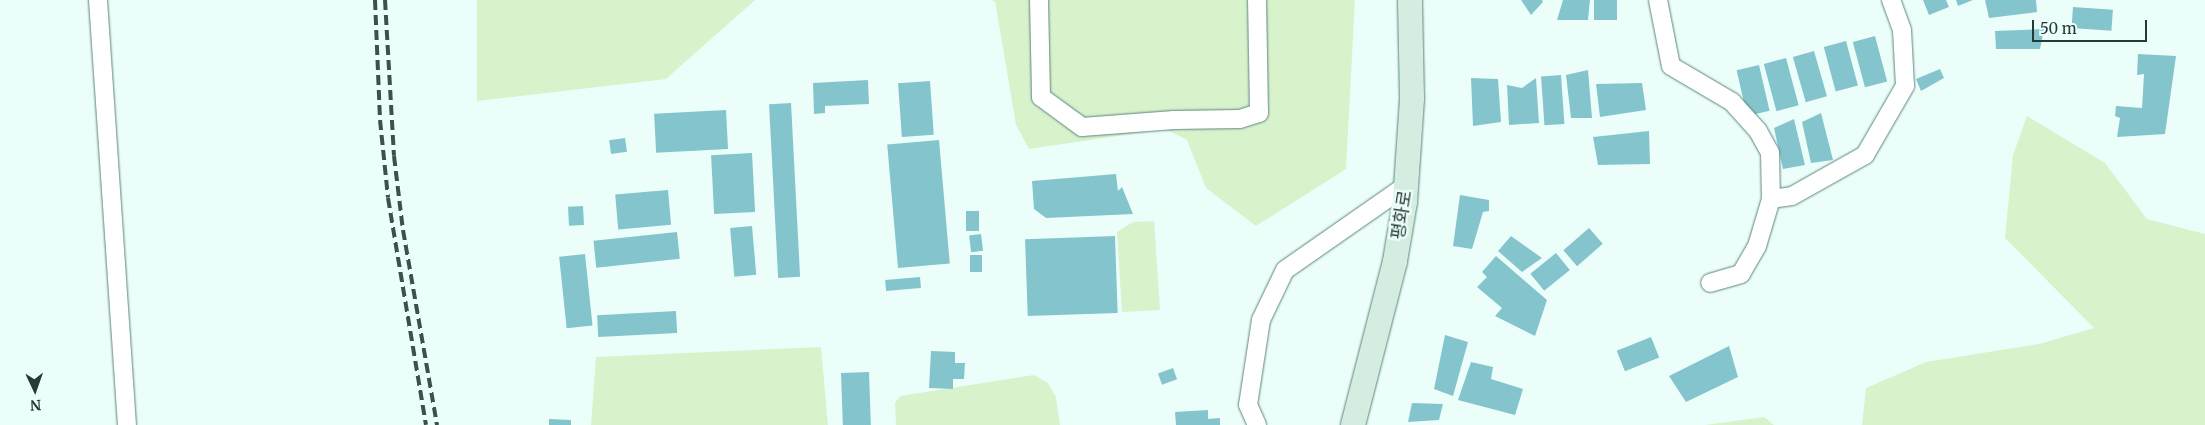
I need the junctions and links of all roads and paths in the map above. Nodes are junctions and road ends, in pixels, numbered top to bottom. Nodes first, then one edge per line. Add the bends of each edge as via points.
1 (98, 0) edge
2 (1039, 0) edge
3 (1257, 0) edge
4 (1410, 0) edge
5 (1658, 0) edge
6 (1890, 0) edge
7 (1407, 185) junction
8 (1772, 199) junction
9 (1710, 283) dead end
10 (127, 425) edge
11 (1257, 425) edge
12 (1353, 425) edge

1 - 10 street
2 - 3 street via 1041,96 1082,127 1240,119 1259,113
4 - 7 main road, 평화로 via 1412,98
5 - 8 street via 1670,66 1732,102 1758,131 1770,153
6 - 8 street via 1902,30 1905,86 1865,154 1792,196
7 - 11 street via 1285,270 1261,320 1248,404
7 - 12 main road, 평화로 via 1395,260
8 - 9 street via 1758,246 1741,274

